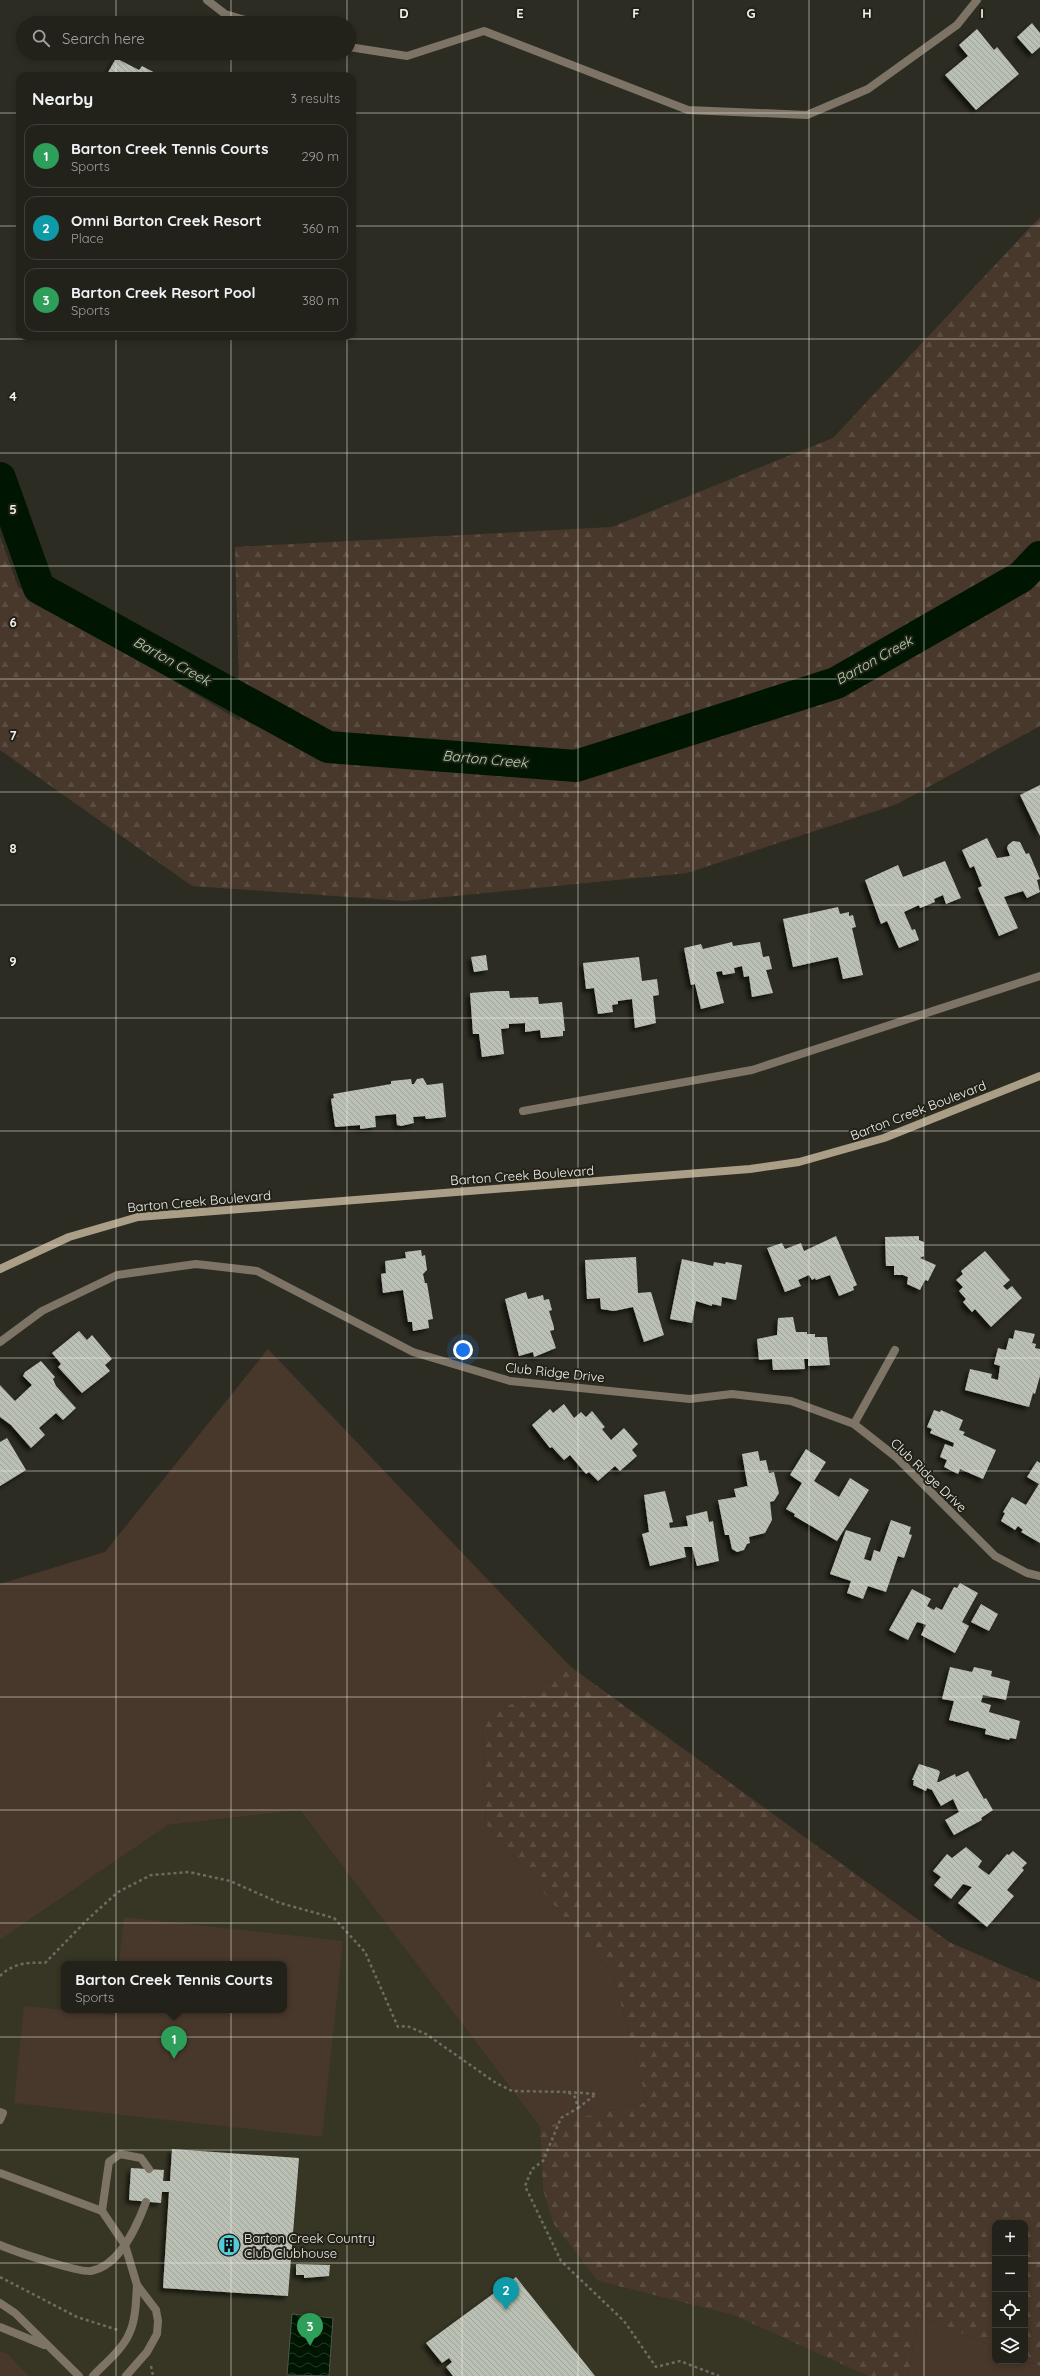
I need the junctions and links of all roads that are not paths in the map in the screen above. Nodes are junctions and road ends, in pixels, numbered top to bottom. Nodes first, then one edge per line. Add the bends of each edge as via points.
1 (207, 0) edge
2 (977, 0) edge
3 (232, 16) edge
4 (356, 48) edge
5 (1040, 976) edge
6 (1040, 1076) edge
7 (523, 1111) dead end
8 (0, 1269) edge
9 (0, 1342) edge
10 (895, 1350) dead end
11 (854, 1424) junction
12 (1040, 1576) edge
13 (0, 2112) edge
14 (0, 2120) edge
15 (149, 2169) dead end
16 (0, 2173) edge
17 (146, 2202) dead end
18 (102, 2211) junction
19 (0, 2245) edge
20 (125, 2245) junction
21 (137, 2285) junction
22 (0, 2303) edge
23 (0, 2327) edge
24 (48, 2346) junction
25 (79, 2376) edge
26 (93, 2376) edge
27 (126, 2376) edge

1 - 3 street
2 - 4 street via 957,25 868,89 807,115 688,110 484,32 406,56
5 - 7 street via 752,1070
6 - 8 street, Barton Creek Boulevard via 884,1138 799,1162 742,1170 138,1217 69,1237
9 - 11 street, Club Ridge Drive via 42,1311 117,1275 196,1264 256,1271 413,1352 510,1381 690,1399 739,1395 791,1401
10 - 11 street
11 - 12 street, Club Ridge Drive via 896,1457 995,1556 1027,1573
13 - 14 street via 3,2113
15 - 18 street via 141,2158 120,2154 109,2162
16 - 18 street
17 - 20 street via 137,2228
18 - 20 street
19 - 20 street via 91,2272 108,2264
20 - 21 street
21 - 26 street via 130,2333
21 - 27 street via 156,2310 157,2334 148,2352
22 - 24 street via 15,2313
23 - 24 street
24 - 25 street

